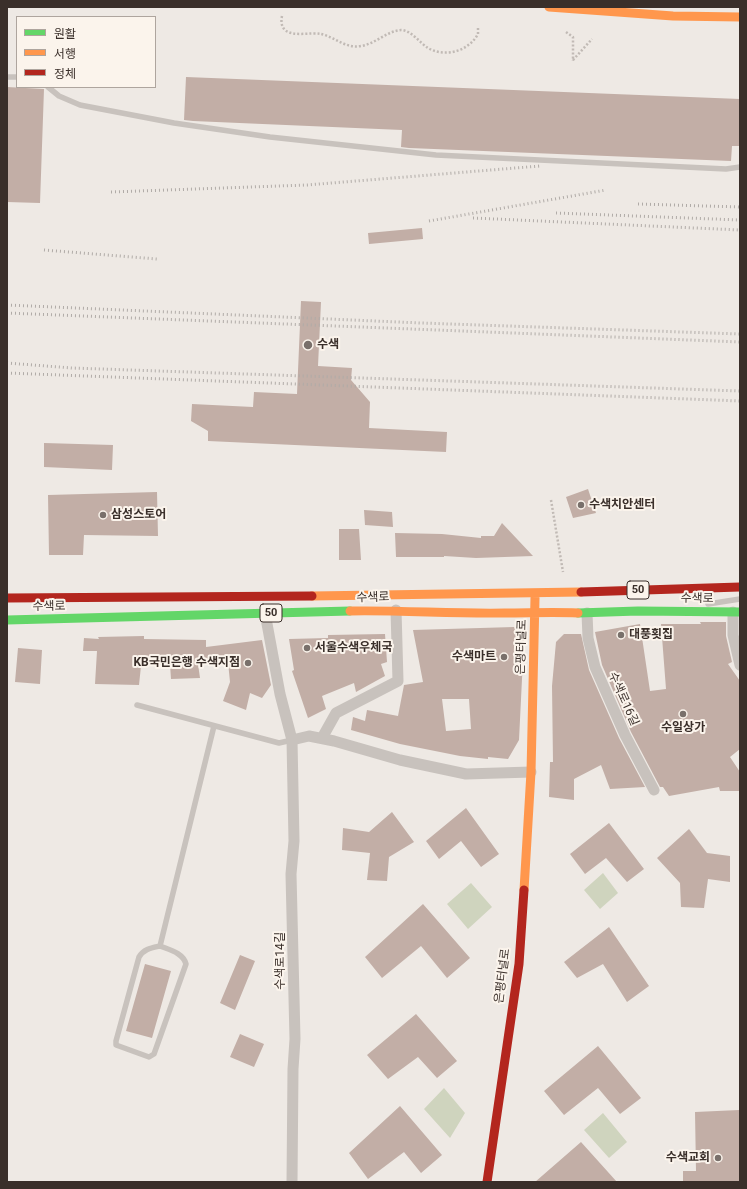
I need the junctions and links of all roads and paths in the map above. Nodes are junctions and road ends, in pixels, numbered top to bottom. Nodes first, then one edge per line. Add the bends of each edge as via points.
1 (549, 7) edge
2 (673, 11) edge
3 (282, 16) dead end
4 (740, 17) edge
5 (478, 27) dead end
6 (566, 32) dead end
7 (592, 39) dead end
8 (49, 88) edge
9 (740, 167) edge
10 (551, 500) dead end
11 (563, 572) dead end
12 (740, 587) edge
13 (535, 594) junction
14 (7, 598) edge
15 (740, 600) edge
16 (396, 610) junction
17 (536, 610) junction
18 (675, 611) junction
19 (737, 612) edge
20 (265, 613) junction
21 (587, 613) junction
22 (7, 620) edge
23 (740, 665) edge
24 (137, 705) dead end
25 (214, 726) junction
26 (322, 738) junction
27 (292, 740) junction
28 (531, 772) junction
29 (654, 790) dead end
30 (160, 946) junction
31 (292, 1182) edge
32 (487, 1182) edge

1 - 2 main road
2 - 4 main road
3 - 5 path via 282,27 291,33 320,34 339,43 360,47 394,31 403,30 438,52 455,52 468,47 478,34
6 - 7 path via 573,37 573,61
8 - 9 lane via 59,96 80,105 174,123 270,137 436,155 726,169
10 - 11 path
12 - 13 main road, 수색로 / 50
13 - 14 main road, 수색로 / 50
13 - 17 main road, 은평터널로
15 - 18 lane
16 - 17 main road, 수색로 / 50 via 505,613
16 - 20 main road, 수색로 / 50
16 - 26 street via 398,681 336,713
17 - 21 main road, 수색로 / 50
17 - 28 main road, 은평터널로
18 - 19 main road, 수색로 / 50
18 - 21 main road, 수색로 / 50
19 - 23 street via 733,635
20 - 22 main road, 수색로 / 50
20 - 27 street, 수색로14길 via 280,694
21 - 29 street, 수색로16길 via 588,638 595,667 625,735
24 - 25 lane
25 - 27 lane via 279,743
25 - 30 lane
26 - 27 street via 309,736
26 - 28 street via 400,760 466,774
27 - 31 street, 수색로14길 via 294,841 291,874 295,1038
28 - 32 main road, 은평터널로 via 519,964
30 - 30 lane via 149,948 142,952 139,958 116,1041 120,1048 149,1057 154,1054 186,964 180,955

